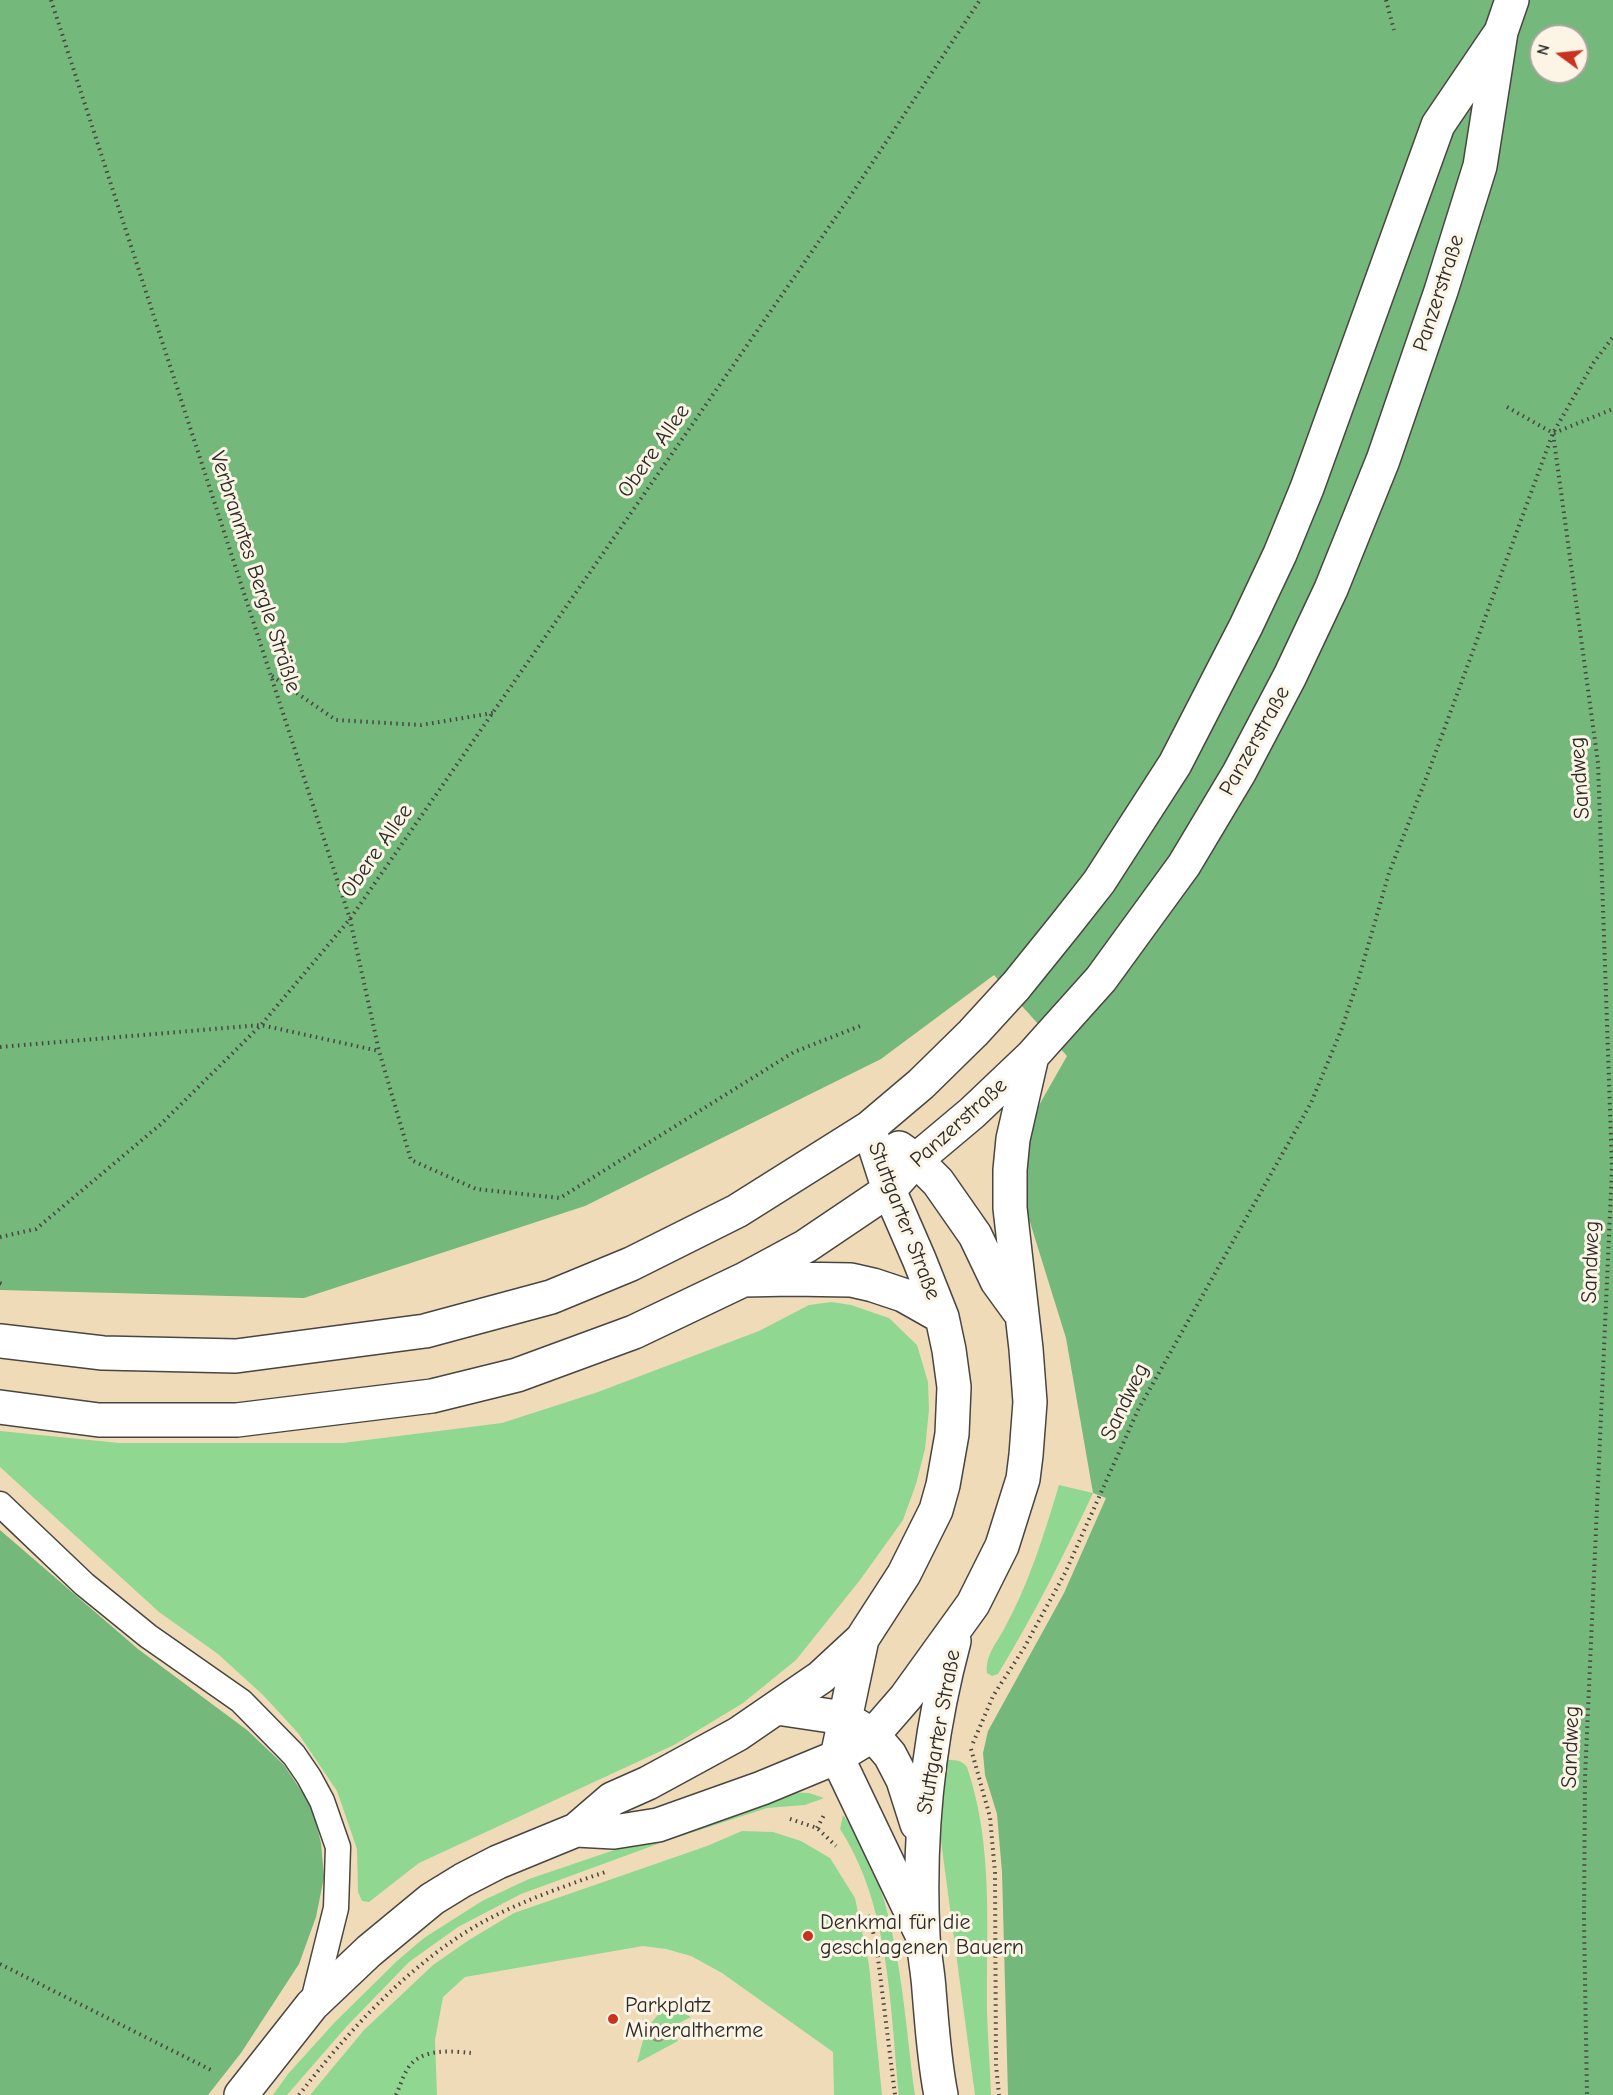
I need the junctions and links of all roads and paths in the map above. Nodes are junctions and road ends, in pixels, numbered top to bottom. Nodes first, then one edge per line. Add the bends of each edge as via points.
1 (51, 0) edge
2 (980, 0) edge
3 (1386, 0) edge
4 (1512, 0) edge
5 (1394, 30) dead end
6 (1501, 32) junction
7 (1613, 337) edge
8 (1507, 407) dead end
9 (1613, 409) edge
10 (1553, 433) junction
11 (271, 675) junction
12 (493, 713) junction
13 (350, 919) junction
14 (261, 1026) junction
15 (860, 1026) dead end
16 (0, 1047) edge
17 (379, 1051) junction
18 (1032, 1056) junction
19 (869, 1128) junction
20 (916, 1160) junction
21 (889, 1190) junction
22 (0, 1237) edge
23 (743, 1280) junction
24 (1021, 1313) junction
25 (942, 1317) junction
26 (0, 1341) edge
27 (0, 1407) edge
28 (0, 1504) edge
29 (958, 1628) junction
30 (862, 1639) junction
31 (777, 1708) junction
32 (844, 1718) junction
33 (873, 1735) junction
34 (837, 1756) junction
35 (784, 1818) dead end
36 (576, 1830) junction
37 (922, 1837) junction
38 (839, 1849) dead end
39 (612, 1870) dead end
40 (866, 1908) dead end
41 (923, 1937) junction
42 (0, 1964) edge
43 (312, 2005) junction
44 (471, 2053) dead end
45 (242, 2094) edge
46 (299, 2095) edge
47 (396, 2095) edge
48 (895, 2095) edge
49 (940, 2095) edge
50 (999, 2095) edge
51 (1587, 2095) edge

1 - 11 path, Verbranntes Bergle Sträßle
2 - 12 path, Obere Allee via 842,208
3 - 5 path
4 - 6 main road, Panzerstraße
6 - 18 main road, Panzerstraße via 1480,166 1383,460 1331,589 1239,773 1184,865 1101,979
6 - 19 main road, Panzerstraße via 1438,125 1280,554 1174,764 1100,882 1016,986 921,1084
7 - 10 path, Sandweg
8 - 10 path
9 - 10 path
10 - 50 path, Sandweg via 1389,873 1359,977 1311,1103 1138,1410 1065,1573 993,1696 971,1749 990,1817 995,1873
10 - 51 path, Sandweg via 1598,763 1612,1168 1586,1778
11 - 12 path via 336,720 421,725
11 - 13 path, Verbranntes Bergle Sträßle
12 - 13 path, Obere Allee
13 - 14 path, Obere Allee
13 - 17 path, Verbranntes Bergle Sträßle
14 - 16 path
14 - 17 path
14 - 22 path, Obere Allee via 160,1124 36,1229
15 - 17 path, Verbranntes Bergle Sträßle via 794,1052 560,1198 476,1189 411,1160
18 - 20 main road, Panzerstraße
18 - 24 main road via 1010,1170
19 - 20 main road, Stuttgarter Straße
19 - 21 main road, Stuttgarter Straße
19 - 26 main road, Panzerstraße via 737,1211 631,1264 551,1297 425,1331 236,1356 103,1353
20 - 21 main road, Panzerstraße
20 - 24 main road, Stuttgarter Straße via 938,1182 975,1234 997,1281
21 - 23 main road, Panzerstraße via 806,1246
21 - 25 main road, Stuttgarter Straße
23 - 25 main road via 811,1278 873,1284 903,1295
23 - 27 main road, Panzerstraße via 634,1332 517,1375 432,1396 237,1420 99,1420
24 - 29 main road, Stuttgarter Straße via 1030,1402 1023,1479 1002,1546
25 - 30 main road, Stuttgarter Straße via 954,1387 952,1434 943,1485 936,1510 910,1564
28 - 43 lane via 84,1584 148,1636 241,1701 294,1755 309,1777 338,1847 336,1908
29 - 33 main road, Stuttgarter Straße
29 - 37 main road, Stuttgarter Straße via 944,1677
30 - 31 main road via 821,1677
30 - 32 main road, Stuttgarter Straße
31 - 32 main road, Stuttgarter Straße
31 - 36 main road via 738,1734 612,1799
32 - 33 main road, Stuttgarter Straße
32 - 34 main road, Stuttgarter Straße
33 - 34 main road
33 - 37 main road, Stuttgarter Straße via 890,1755 903,1780
34 - 36 main road via 658,1825 614,1832
34 - 41 main road, Stuttgarter Straße
35 - 38 path via 817,1828
36 - 43 main road via 498,1862 432,1899
37 - 41 main road, Stuttgarter Straße
39 - 46 path via 545,1894 482,1923 429,1959 374,2008
40 - 48 path via 876,1942
41 - 49 main road, Stuttgarter Straße
42 - 45 path via 210,2069
43 - 45 main road
44 - 47 path via 447,2050 427,2055 410,2066

